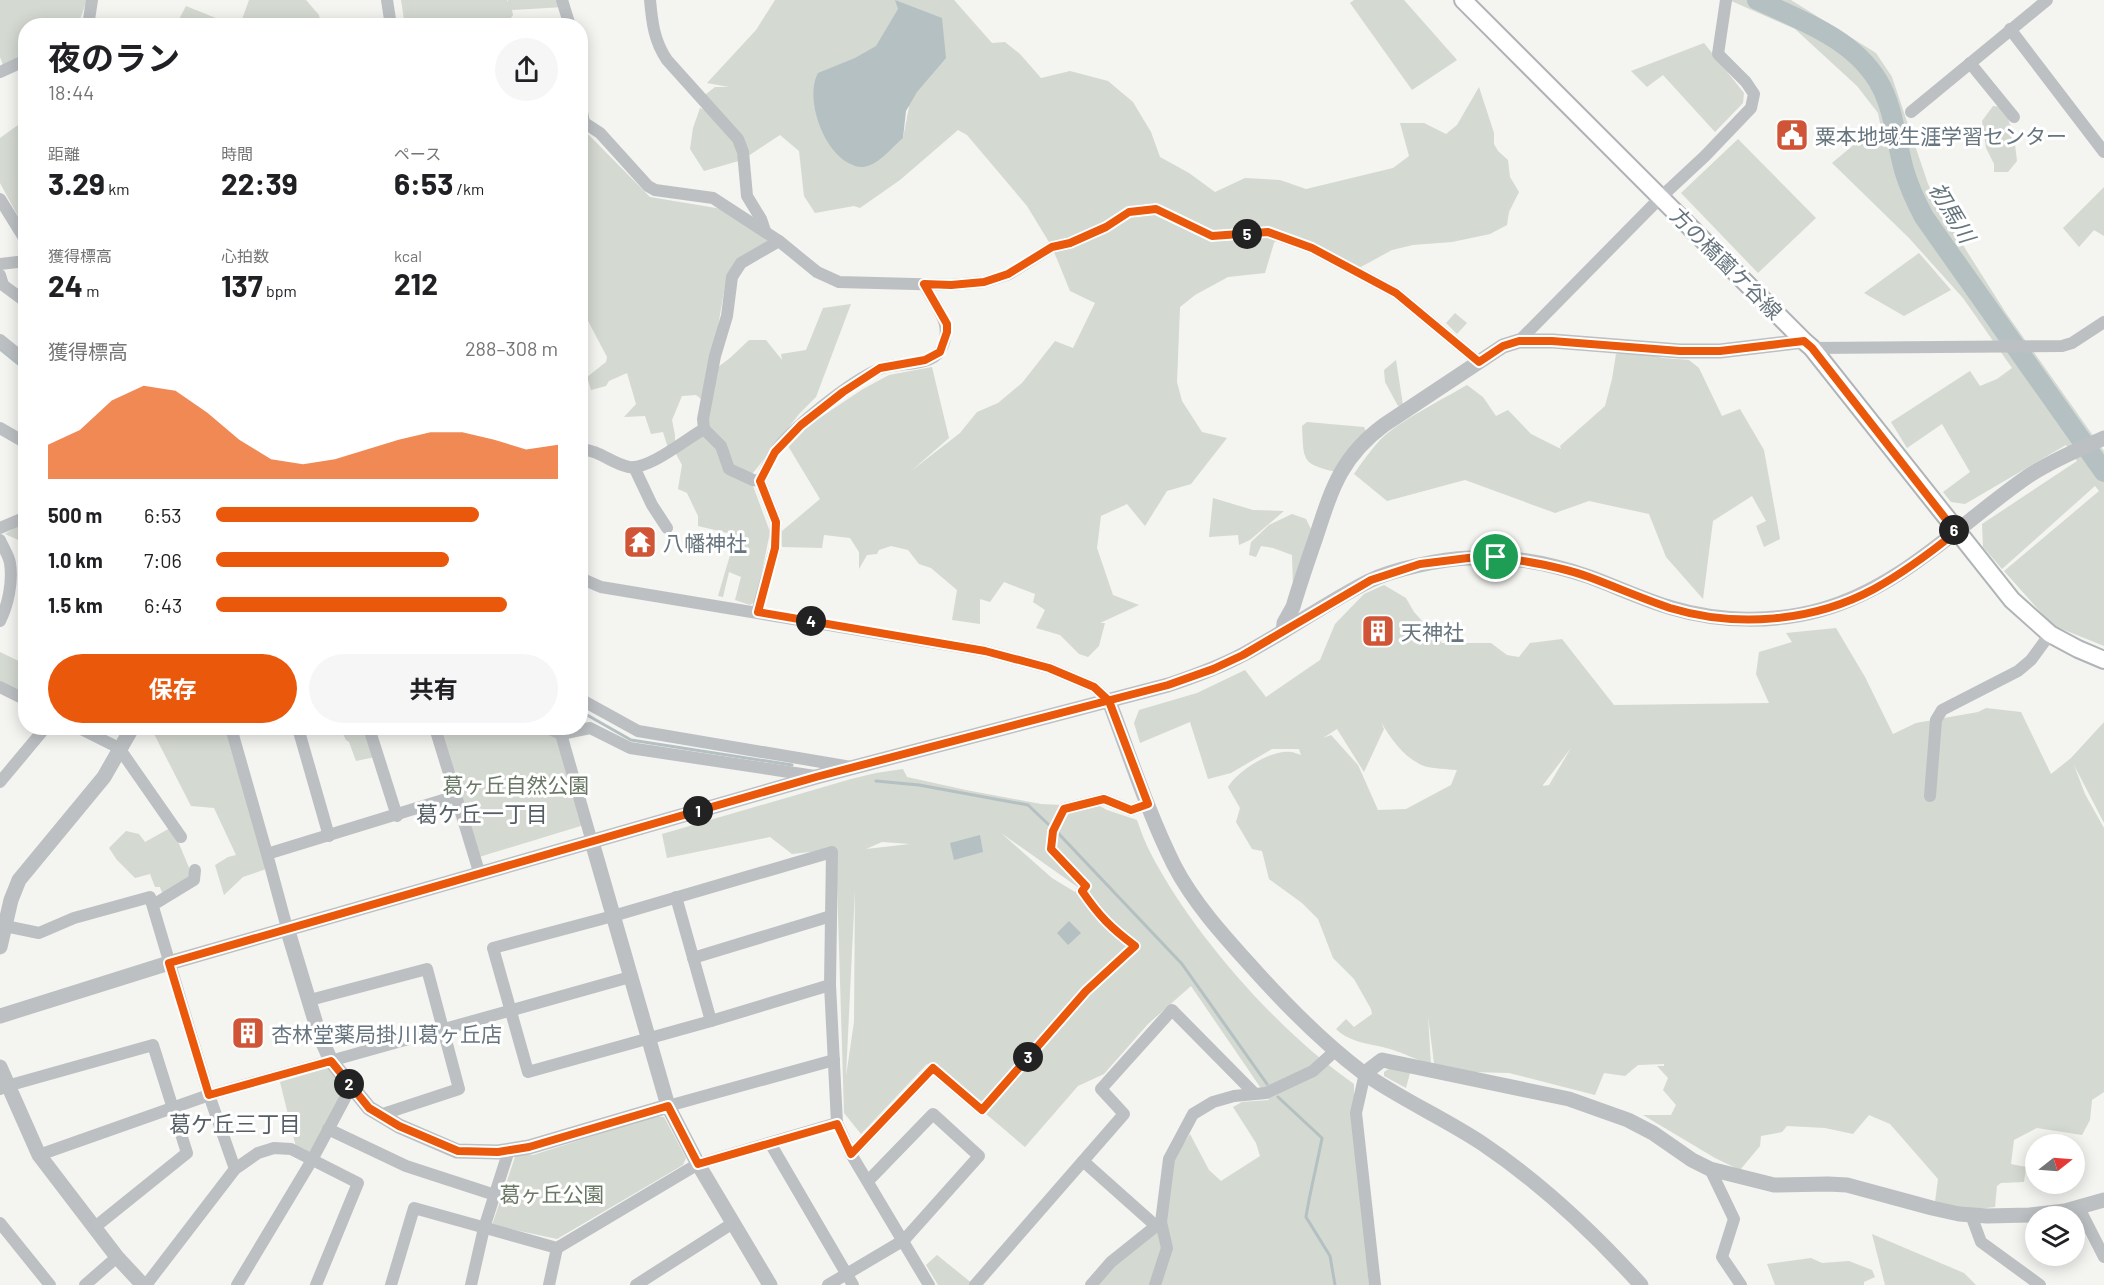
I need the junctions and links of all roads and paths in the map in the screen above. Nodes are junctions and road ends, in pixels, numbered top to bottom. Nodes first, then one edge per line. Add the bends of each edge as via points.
1 (92, 0) edge
2 (387, 0) edge
3 (562, 0) edge
4 (650, 0) edge
5 (1463, 0) edge
6 (2047, 0) edge
7 (1726, 1) edge
8 (89, 18) edge
9 (390, 18) edge
10 (568, 18) edge
11 (2010, 29) junction
12 (1970, 63) junction
13 (18, 64) edge
14 (0, 72) edge
15 (1911, 112) dead end
16 (2014, 117) dead end
17 (588, 125) edge
18 (2104, 152) edge
19 (1661, 197) junction
20 (0, 199) edge
21 (18, 227) edge
22 (765, 231) junction
23 (779, 241) junction
24 (18, 262) edge
25 (0, 264) edge
26 (0, 275) edge
27 (924, 284) junction
28 (18, 296) edge
29 (2104, 322) edge
30 (0, 339) edge
31 (1519, 341) junction
32 (1808, 345) junction
33 (18, 354) edge
34 (1479, 362) junction
35 (0, 428) edge
36 (704, 429) junction
37 (18, 438) edge
38 (2102, 438) edge
39 (588, 450) edge
40 (634, 466) junction
41 (760, 481) junction
42 (18, 520) edge
43 (0, 528) edge
44 (667, 528) dead end
45 (1956, 532) junction
46 (0, 540) edge
47 (588, 581) edge
48 (758, 612) junction
49 (0, 621) edge
50 (1283, 632) junction
51 (2050, 634) junction
52 (2104, 660) edge
53 (0, 687) edge
54 (18, 696) edge
55 (1109, 701) junction
56 (588, 703) edge
57 (588, 728) edge
58 (39, 735) edge
59 (93, 735) edge
60 (127, 735) edge
61 (233, 735) edge
62 (300, 735) edge
63 (371, 735) edge
64 (437, 735) edge
65 (561, 735) edge
66 (119, 748) junction
67 (852, 767) junction
68 (816, 777) junction
69 (0, 782) edge
70 (456, 796) junction
71 (1930, 796) dead end
72 (1148, 804) junction
73 (397, 816) junction
74 (329, 836) junction
75 (181, 837) dead end
76 (592, 842) junction
77 (267, 854) junction
78 (195, 870) dead end
79 (480, 874) junction
80 (5, 897) edge
81 (676, 897) junction
82 (153, 905) junction
83 (613, 916) junction
84 (831, 916) junction
85 (5, 926) junction
86 (287, 928) junction
87 (0, 947) edge
88 (693, 958) junction
89 (169, 963) junction
90 (630, 976) junction
91 (830, 985) junction
92 (310, 1000) junction
93 (511, 1011) junction
94 (0, 1016) edge
95 (711, 1021) junction
96 (443, 1030) junction
97 (648, 1038) junction
98 (1335, 1051) junction
99 (834, 1060) junction
100 (331, 1061) junction
101 (0, 1068) edge
102 (1365, 1073) junction
103 (351, 1087) junction
104 (3, 1088) edge
105 (1254, 1093) junction
106 (209, 1095) junction
107 (668, 1106) junction
108 (172, 1108) junction
109 (380, 1114) junction
110 (837, 1124) junction
111 (328, 1129) junction
112 (770, 1143) junction
113 (509, 1150) junction
114 (851, 1154) junction
115 (39, 1155) junction
116 (312, 1160) junction
117 (1083, 1161) junction
118 (698, 1164) junction
119 (235, 1169) junction
120 (1710, 1169) junction
121 (868, 1181) junction
122 (495, 1195) junction
123 (2104, 1200) edge
124 (2085, 1206) edge
125 (1971, 1215) junction
126 (2025, 1215) edge
127 (2085, 1220) edge
128 (0, 1223) edge
129 (733, 1223) junction
130 (1159, 1224) junction
131 (95, 1227) junction
132 (484, 1228) junction
133 (904, 1240) junction
134 (557, 1248) junction
135 (117, 1257) junction
136 (2104, 1257) edge
137 (850, 1279) edge
138 (50, 1285) edge
139 (85, 1285) edge
140 (145, 1285) edge
141 (237, 1285) edge
142 (316, 1285) edge
143 (391, 1285) edge
144 (471, 1285) edge
145 (549, 1285) edge
146 (636, 1285) edge
147 (770, 1285) edge
148 (828, 1285) edge
149 (929, 1285) edge
150 (975, 1285) edge
151 (1090, 1285) edge
152 (1155, 1285) edge
153 (1375, 1285) edge
154 (1641, 1285) edge
155 (1741, 1285) edge
156 (2040, 1285) edge

1 - 8 street
2 - 9 street
3 - 10 street
4 - 22 street via 659,48 738,140 743,152 747,196
5 - 19 main road, 方の橋薗ケ谷線
6 - 11 street
7 - 19 street via 1718,54 1754,94 1751,108
11 - 12 street
11 - 18 street
12 - 15 street
12 - 16 street
13 - 14 street
17 - 22 street via 648,186 713,198
19 - 31 street
19 - 32 main road, 方の橋薗ケ谷線
20 - 21 street
22 - 23 street
23 - 27 street via 817,272 839,282
23 - 36 street via 741,263 732,277
24 - 25 street
26 - 28 street via 3,285
27 - 34 street via 984,282 1008,274 1052,247 1106,227 1129,212 1156,209 1212,236 1268,232 1312,248 1396,293
27 - 41 street via 947,324 940,352 925,360 880,368 843,392 801,425 775,452
29 - 32 street via 2062,346
30 - 33 street
31 - 32 street via 1680,351
31 - 34 street via 1503,346
32 - 45 main road, 方の橋薗ケ谷線
34 - 50 street via 1369,437 1349,459 1332,488
35 - 37 street
36 - 40 street via 669,452
36 - 41 street via 721,446 729,469
38 - 45 street via 2032,474
39 - 40 street
40 - 44 street
41 - 48 street via 776,522 775,548
42 - 43 street
45 - 50 street via 1872,590 1800,615 1711,616 1669,607 1563,569 1496,557 1420,564 1371,580
45 - 51 main road, 方の橋薗ケ谷線 via 2012,600
46 - 49 street via 10,562 6,610
47 - 48 street via 601,587
48 - 55 street via 985,651 1049,668 1094,687
50 - 55 street via 1213,669
51 - 52 main road, 方の橋薗ケ谷線
51 - 71 street via 2018,671 1942,710 1936,720
53 - 54 street
55 - 67 street
55 - 72 street
56 - 67 street via 638,731
57 - 68 street via 630,748
58 - 69 street
59 - 66 street
60 - 66 street
61 - 77 street
62 - 74 street
63 - 73 street
64 - 70 street
65 - 76 street
66 - 75 street
66 - 80 street via 104,777
67 - 68 street
68 - 76 street
70 - 73 street
70 - 79 street
72 - 98 street via 1175,866 1197,900 1229,942
72 - 114 street via 1131,810 1104,799 1064,809 1053,831 1051,849 1086,886 1082,891 1112,929 1135,946 1086,991 982,1110 933,1068
73 - 74 street
74 - 77 street
76 - 79 street
76 - 83 street
77 - 86 street
78 - 82 street via 194,880
79 - 86 street
80 - 85 street
81 - 83 street
81 - 84 street via 832,852
81 - 88 street
82 - 85 street via 150,897 74,918 39,933
82 - 89 street
83 - 90 street
83 - 93 street via 493,948
84 - 88 street
84 - 91 street
85 - 87 street
86 - 89 street
86 - 92 street
88 - 95 street
89 - 94 street
89 - 106 street
90 - 93 street
90 - 97 street
91 - 95 street
91 - 99 street
92 - 96 street via 427,969
92 - 100 street
93 - 96 street
93 - 97 street via 528,1072
95 - 97 street
96 - 100 street
96 - 109 street via 459,1089
97 - 107 street
98 - 102 street
98 - 105 street via 1314,1071 1266,1093
99 - 107 street
99 - 110 street
100 - 103 street
100 - 106 street
101 - 104 street
102 - 120 street via 1382,1060 1569,1099 1628,1120
102 - 153 street via 1356,1113
102 - 154 street via 1492,1151 1555,1199
103 - 109 street via 369,1108
103 - 111 street
104 - 108 street via 153,1045
104 - 115 street
105 - 117 street via 1172,1010 1101,1089 1124,1114
105 - 130 street via 1213,1102 1193,1114 1169,1159
106 - 108 street
106 - 119 street
107 - 113 street
107 - 118 street
108 - 115 street
108 - 131 street via 187,1153
109 - 113 street via 458,1151
110 - 112 street
110 - 114 street
111 - 116 street
111 - 122 street via 406,1166
112 - 118 street
112 - 137 street
113 - 122 street
114 - 121 street
115 - 131 street
116 - 119 street via 291,1149 274,1148 258,1153
116 - 141 street
116 - 142 street via 358,1183
117 - 130 street
117 - 150 street
118 - 129 street
118 - 134 street
119 - 140 street
120 - 125 street via 1774,1185 1847,1185
120 - 155 street via 1734,1219 1722,1257
121 - 133 street
121 - 133 street via 933,1114 979,1156
122 - 132 street
123 - 124 street
125 - 126 street
125 - 156 street via 1981,1242
127 - 136 street
128 - 138 street
129 - 146 street
129 - 147 street
130 - 151 street via 1110,1262
130 - 152 street via 1167,1248
131 - 135 street
132 - 134 street
132 - 143 street via 414,1208
132 - 144 street
133 - 137 street
133 - 149 street
134 - 145 street
135 - 139 street
135 - 140 street
137 - 148 street

